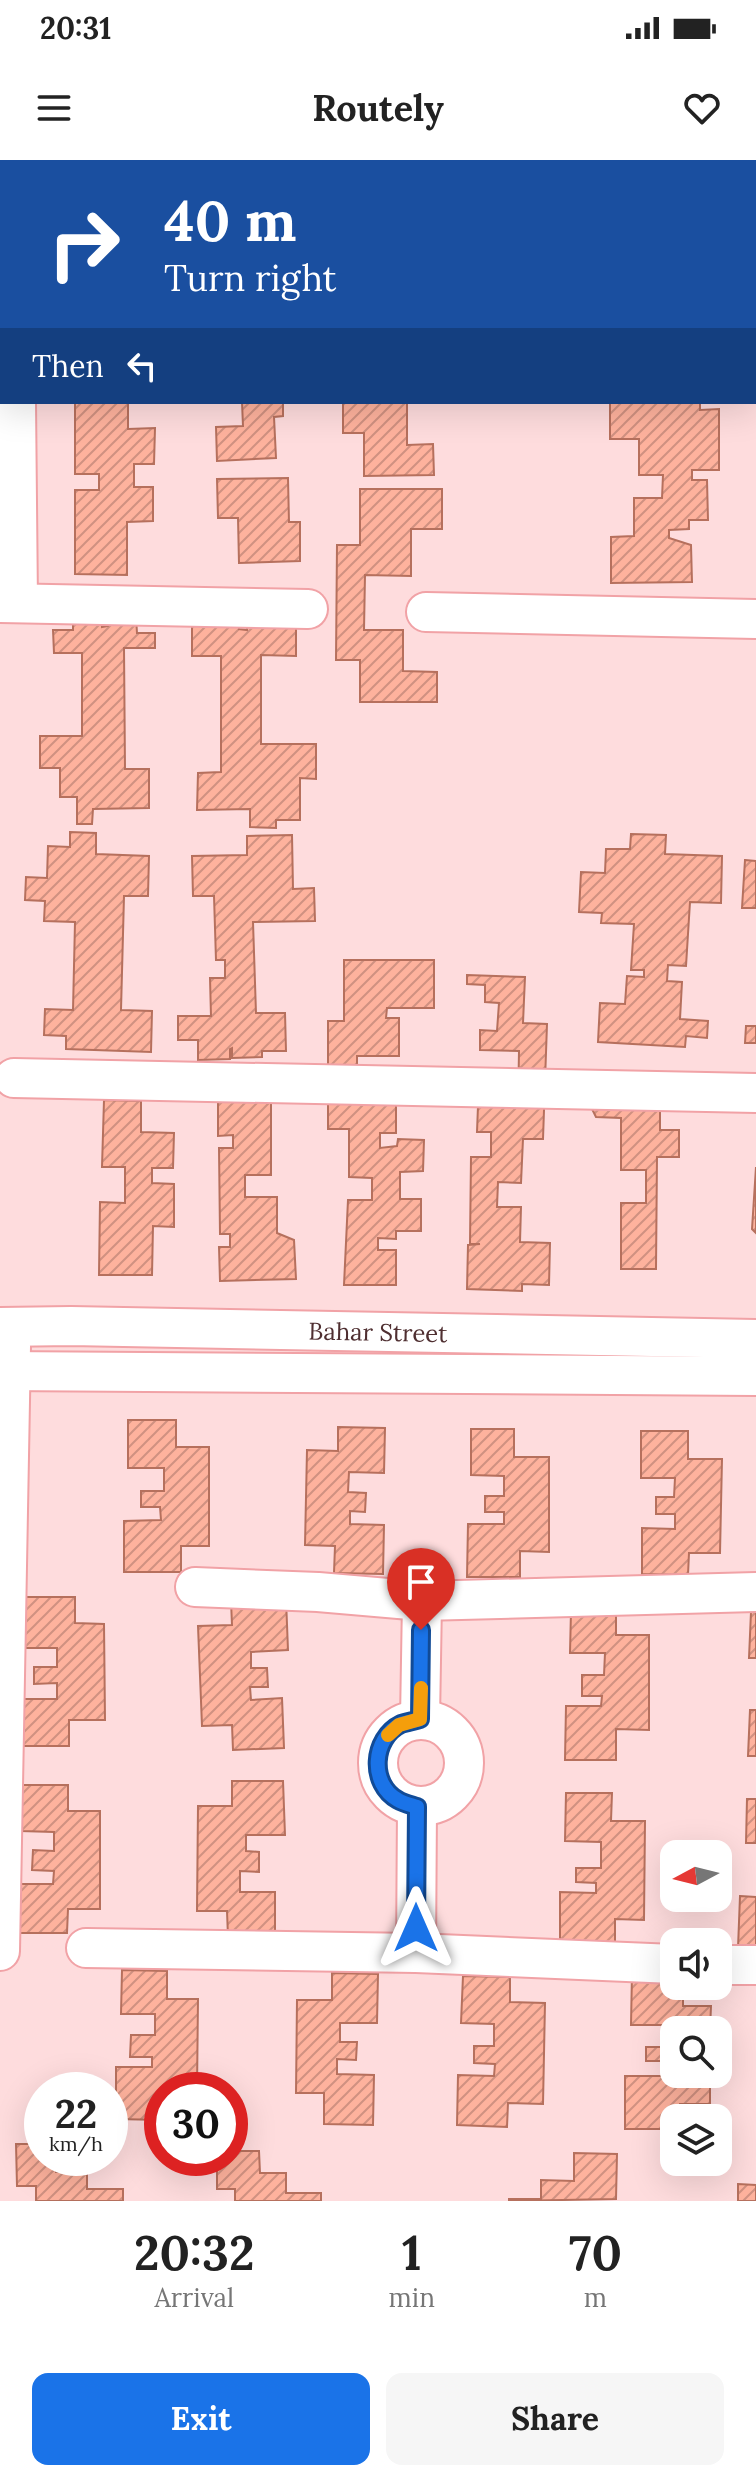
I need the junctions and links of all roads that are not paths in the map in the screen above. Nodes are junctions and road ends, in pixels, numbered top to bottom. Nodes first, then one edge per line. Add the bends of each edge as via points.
1 (16, 404) edge
2 (9, 603) edge
3 (308, 609) dead end
4 (426, 612) dead end
5 (756, 619) edge
6 (14, 1078) dead end
7 (756, 1093) edge
8 (5, 1327) edge
9 (756, 1339) edge
10 (5, 1371) edge
11 (756, 1376) edge
12 (195, 1587) dead end
13 (756, 1592) edge
14 (422, 1601) junction
15 (420, 1719) junction
16 (417, 1807) junction
17 (86, 1948) dead end
18 (0, 1951) edge
19 (416, 1953) junction
20 (660, 1963) edge
21 (732, 1965) edge
22 (756, 1965) edge

1 - 2 street
2 - 3 street
4 - 5 street
6 - 7 street
8 - 9 street, Bahar Street
8 - 10 street
10 - 11 street, Bahar Street
10 - 18 street
12 - 14 street
13 - 14 street
14 - 15 street
15 - 16 street via 399,1725 383,1740 377,1761 381,1783 396,1799
15 - 16 street via 449,1730 459,1742 464,1773 446,1799
16 - 19 street
17 - 19 street
19 - 20 street
21 - 22 street

